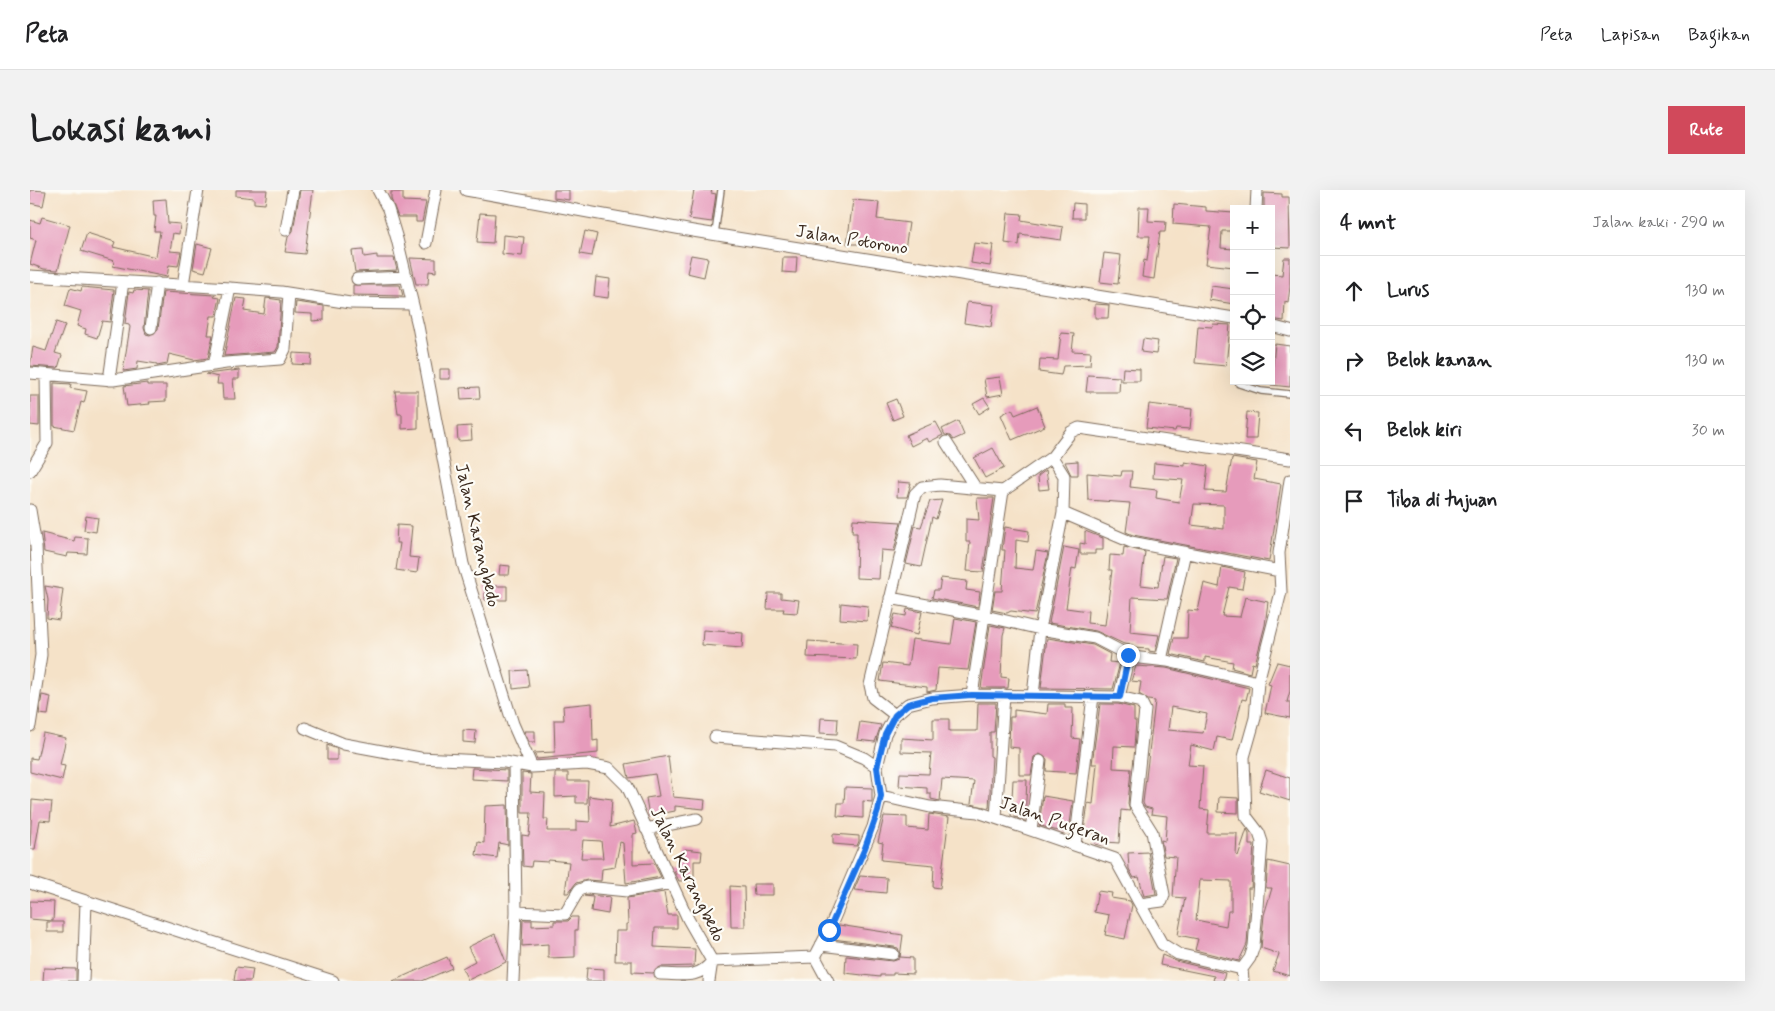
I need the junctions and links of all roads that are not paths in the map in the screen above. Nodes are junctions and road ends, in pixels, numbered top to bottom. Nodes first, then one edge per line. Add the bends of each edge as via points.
1 (198, 190) edge
2 (293, 190) edge
3 (378, 190) edge
4 (436, 190) edge
5 (466, 190) edge
6 (721, 190) edge
7 (1257, 190) edge
8 (1256, 205) edge
9 (286, 230) dead end
10 (715, 234) junction
11 (426, 243) dead end
12 (30, 276) edge
13 (406, 277) junction
14 (357, 278) dead end
15 (123, 282) junction
16 (157, 283) junction
17 (183, 285) junction
18 (230, 288) junction
19 (289, 294) junction
20 (412, 304) junction
21 (1230, 317) edge
22 (1275, 327) edge
23 (151, 328) dead end
24 (1290, 331) edge
25 (214, 365) junction
26 (30, 373) edge
27 (46, 375) junction
28 (109, 380) junction
29 (1243, 385) edge
30 (1290, 394) edge
31 (946, 442) dead end
32 (1052, 457) junction
33 (1290, 459) edge
34 (30, 471) edge
35 (1290, 480) edge
36 (975, 487) junction
37 (1003, 491) junction
38 (30, 510) edge
39 (1063, 513) junction
40 (1185, 552) junction
41 (1280, 571) junction
42 (890, 598) junction
43 (985, 616) junction
44 (1040, 629) junction
45 (1132, 657) junction
46 (1161, 660) junction
47 (1258, 682) junction
48 (972, 695) junction
49 (1004, 695) junction
50 (1033, 696) junction
51 (1093, 696) junction
52 (1120, 697) junction
53 (895, 715) junction
54 (30, 726) edge
55 (305, 728) dead end
56 (715, 737) dead end
57 (1040, 761) dead end
58 (514, 764) junction
59 (532, 767) junction
60 (877, 767) junction
61 (881, 796) junction
62 (996, 818) junction
63 (697, 819) dead end
64 (646, 829) junction
65 (1031, 830) junction
66 (1075, 845) junction
67 (30, 883) edge
68 (670, 883) junction
69 (86, 902) junction
70 (1140, 904) junction
71 (516, 912) junction
72 (821, 945) junction
73 (893, 954) dead end
74 (815, 957) junction
75 (712, 961) junction
76 (1242, 969) junction
77 (660, 974) dead end
78 (83, 981) edge
79 (332, 981) edge
80 (513, 981) edge
81 (709, 981) edge
82 (828, 981) edge
83 (1243, 981) edge

1 - 17 street
2 - 9 street
3 - 13 street, Jalan Karangbedo via 388,209
4 - 11 street
5 - 10 street, Jalan Potorono
6 - 10 lane
7 - 8 street
10 - 21 street, Jalan Potorono
12 - 15 street
13 - 14 street
13 - 20 street, Jalan Karangbedo
15 - 16 street
15 - 28 street
16 - 17 street
16 - 23 street
17 - 18 street
18 - 19 street
18 - 25 street
19 - 20 street via 350,303
19 - 25 street via 285,349 280,359
20 - 59 street, Jalan Karangbedo via 464,564 513,724
22 - 24 street
25 - 28 street
26 - 27 street
27 - 28 street
27 - 34 street via 47,443
29 - 30 lane
31 - 36 street
32 - 33 street via 1071,432 1084,428
32 - 37 street
32 - 39 street via 1064,476
35 - 41 street via 1279,553
36 - 37 street
36 - 42 street via 930,484 915,494
37 - 43 street
38 - 54 street via 36,546 41,655
39 - 40 street via 1122,539
39 - 44 street
40 - 41 street
40 - 46 street
41 - 47 street via 1281,592
42 - 43 street
42 - 53 street via 870,685 873,698
43 - 44 street
43 - 48 street
44 - 45 street via 1099,639
44 - 50 street
45 - 46 street
45 - 52 street via 1126,668
46 - 47 street
47 - 76 street via 1255,718 1244,752 1244,763 1246,816 1260,833 1262,842 1254,946
48 - 49 street
48 - 53 street via 923,700 908,704
49 - 50 street
49 - 62 street
50 - 51 street
51 - 52 street
51 - 66 street
52 - 70 street via 1137,699 1145,710 1135,805 1152,832 1164,895 1162,901
53 - 60 street via 885,734
55 - 58 street, Jalan Karangbedo via 344,744 420,758
56 - 60 street via 835,746
57 - 65 street
58 - 59 street, Jalan Karangbedo
58 - 71 street
59 - 64 street, Jalan Karangbedo via 586,764 609,768 626,786
60 - 61 street
61 - 62 street, Jalan Pugeran via 930,807 978,812
61 - 72 street via 865,848
62 - 65 street, Jalan Pugeran
63 - 64 street
64 - 68 street, Jalan Karangbedo
65 - 66 street, Jalan Pugeran
66 - 70 street, Jalan Pugeran via 1115,859
67 - 69 street
68 - 71 street via 628,891 587,887 579,890 565,914
68 - 75 street, Jalan Karangbedo
69 - 78 street
69 - 79 street
70 - 76 street, Jalan Pugeran via 1155,935 1169,950
71 - 80 street
72 - 73 street
72 - 74 street
74 - 75 street
74 - 82 street
75 - 77 street via 697,974
75 - 81 street
76 - 83 street

